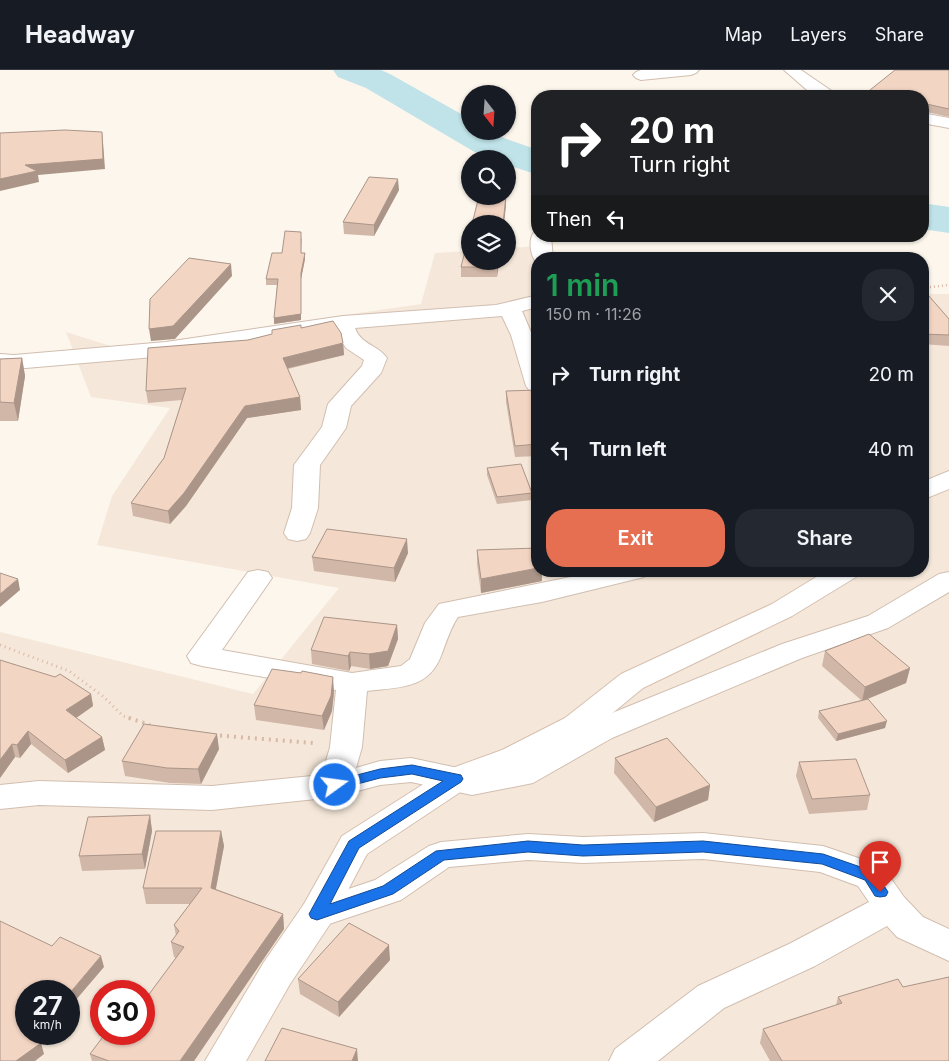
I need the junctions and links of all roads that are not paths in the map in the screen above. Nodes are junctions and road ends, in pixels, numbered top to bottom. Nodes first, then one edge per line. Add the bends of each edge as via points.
1 (690, 70) edge
2 (792, 70) edge
3 (641, 75) dead end
4 (819, 90) edge
5 (929, 119) edge
6 (949, 123) edge
7 (531, 303) edge
8 (509, 308) junction
9 (343, 322) junction
10 (0, 361) edge
11 (531, 364) edge
12 (949, 479) edge
13 (929, 489) edge
14 (297, 533) dead end
15 (613, 577) edge
16 (836, 577) edge
17 (258, 578) dead end
18 (949, 580) edge
19 (352, 683) junction
20 (456, 779) junction
21 (335, 785) junction
22 (0, 798) edge
23 (891, 907) junction
24 (317, 914) junction
25 (949, 946) edge
26 (225, 1061) edge
27 (629, 1061) edge

1 - 3 street
2 - 4 street
5 - 6 street
7 - 8 street
8 - 9 street
8 - 11 street
9 - 10 street via 166,349
9 - 14 street via 350,341 376,358 373,368 340,404 334,428 307,465 305,508
12 - 13 street
15 - 19 street via 520,599 449,610 439,623 424,664 410,675
16 - 20 street via 782,610 632,681 576,726 513,758
17 - 19 street via 202,656
18 - 20 street via 878,622 792,650 601,730 522,776 472,783
19 - 21 street via 346,747
20 - 21 street via 412,770 380,773
20 - 24 street via 354,845
21 - 22 street via 212,798 38,793
23 - 24 street via 870,876 823,859 703,846 583,850 528,847 441,855 388,890
23 - 25 street via 910,927
23 - 27 street via 712,998
24 - 26 street via 276,973

